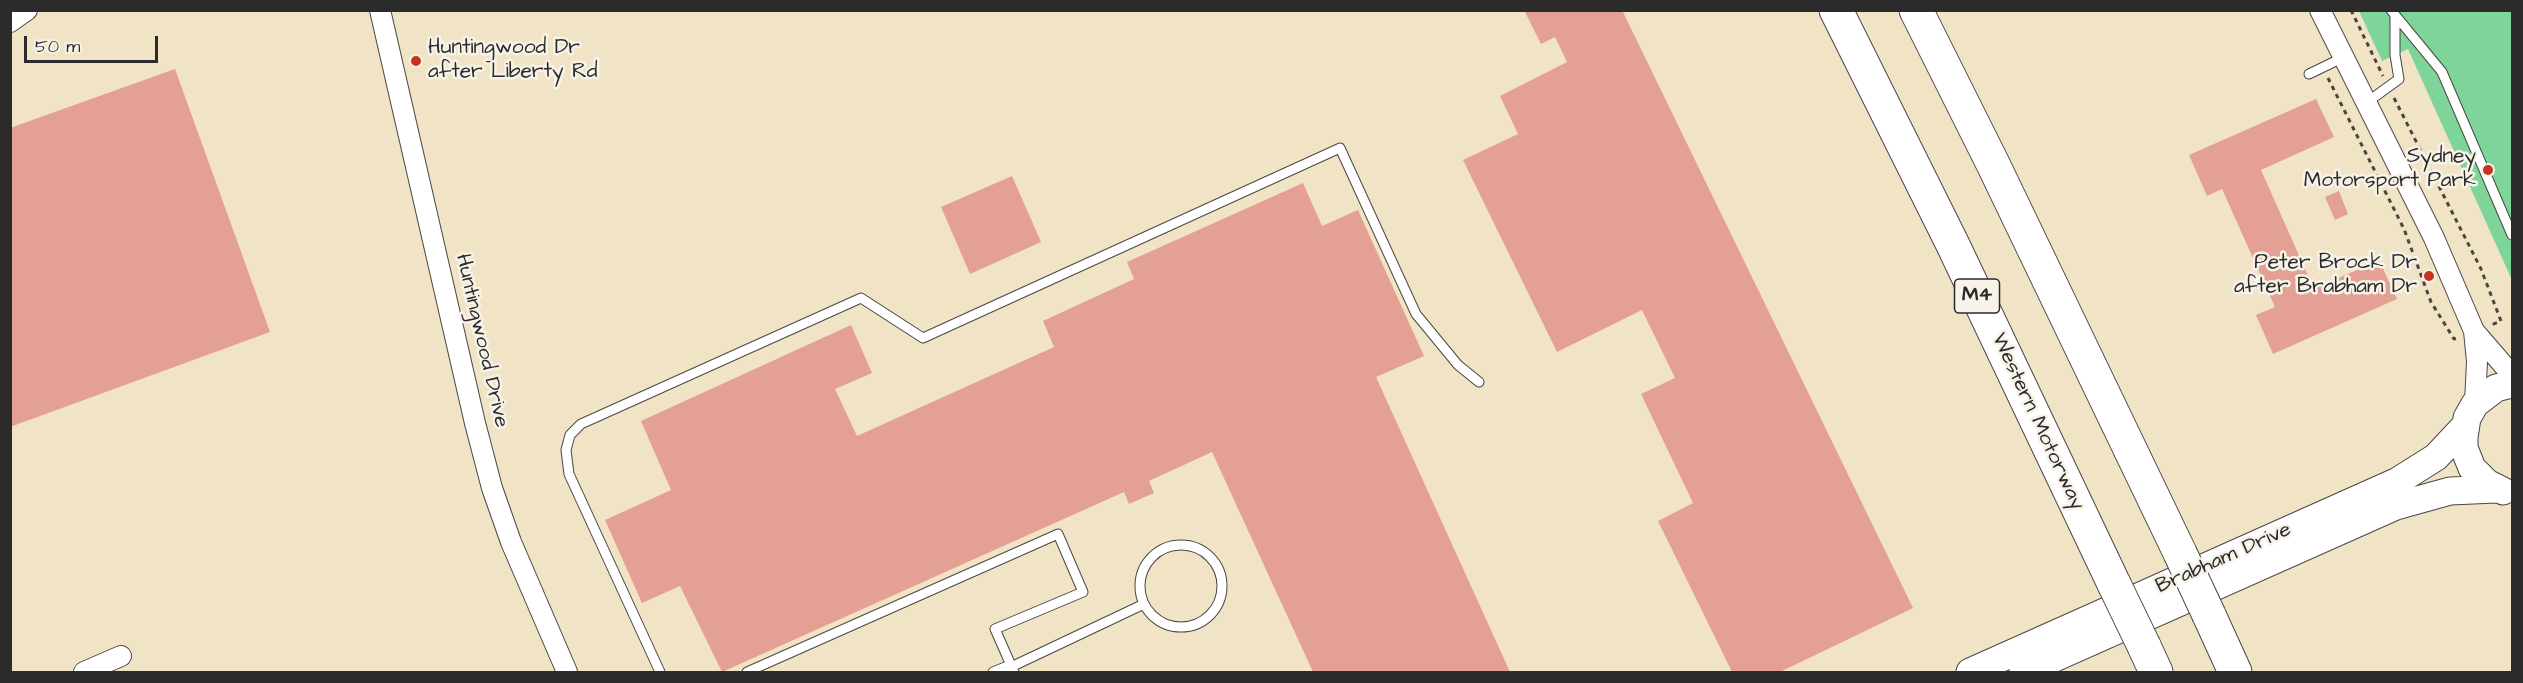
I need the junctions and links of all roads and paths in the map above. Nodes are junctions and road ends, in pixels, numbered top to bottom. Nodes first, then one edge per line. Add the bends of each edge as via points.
1 (27, 10) edge
2 (380, 10) edge
3 (1836, 10) edge
4 (1917, 10) edge
5 (2320, 10) edge
6 (2351, 10) edge
7 (2393, 13) edge
8 (10, 22) edge
9 (2342, 58) junction
10 (2323, 68) junction
11 (2309, 74) dead end
12 (2389, 88) junction
13 (2366, 103) junction
14 (2512, 236) edge
15 (2501, 321) dead end
16 (2474, 331) junction
17 (2454, 339) dead end
18 (2512, 375) edge
19 (1479, 382) dead end
20 (2512, 384) edge
21 (2470, 415) junction
22 (2506, 492) edge
23 (1144, 604) junction
24 (121, 656) dead end
25 (2150, 659) edge
26 (1012, 668) edge
27 (84, 672) edge
28 (567, 672) edge
29 (660, 672) edge
30 (747, 672) edge
31 (993, 672) edge
32 (1970, 672) edge
33 (2023, 672) edge
34 (2235, 672) edge

1 - 8 street
2 - 28 street, Huntingwood Drive via 489,478 511,542
3 - 25 highway, Western Motorway / M4, bridge
4 - 34 highway, bridge
5 - 9 street
6 - 12 path
7 - 12 lane via 2399,79
7 - 14 lane via 2442,72
9 - 10 lane
9 - 13 street
10 - 11 lane
10 - 17 path via 2404,229 2431,302
12 - 13 lane
12 - 15 path via 2481,269
13 - 16 street via 2434,238
16 - 18 street
16 - 21 street via 2477,361
19 - 29 lane via 1458,365 1416,314 1340,148 923,338 861,298 581,424 570,435 566,450 569,474
20 - 21 main road, Brabham Drive via 2496,388
21 - 22 main road via 2464,448 2472,468 2487,483
21 - 32 main road, Brabham Drive via 2436,457 2398,481
22 - 33 main road, Brabham Drive via 2450,491 2396,506
23 - 23 lane via 1142,574 1160,550 1180,545 1199,550 1215,563 1222,582 1219,602 1198,624 1173,627 1151,615
23 - 26 lane
24 - 27 street
26 - 30 lane via 995,629 1083,592 1058,534
26 - 31 lane

